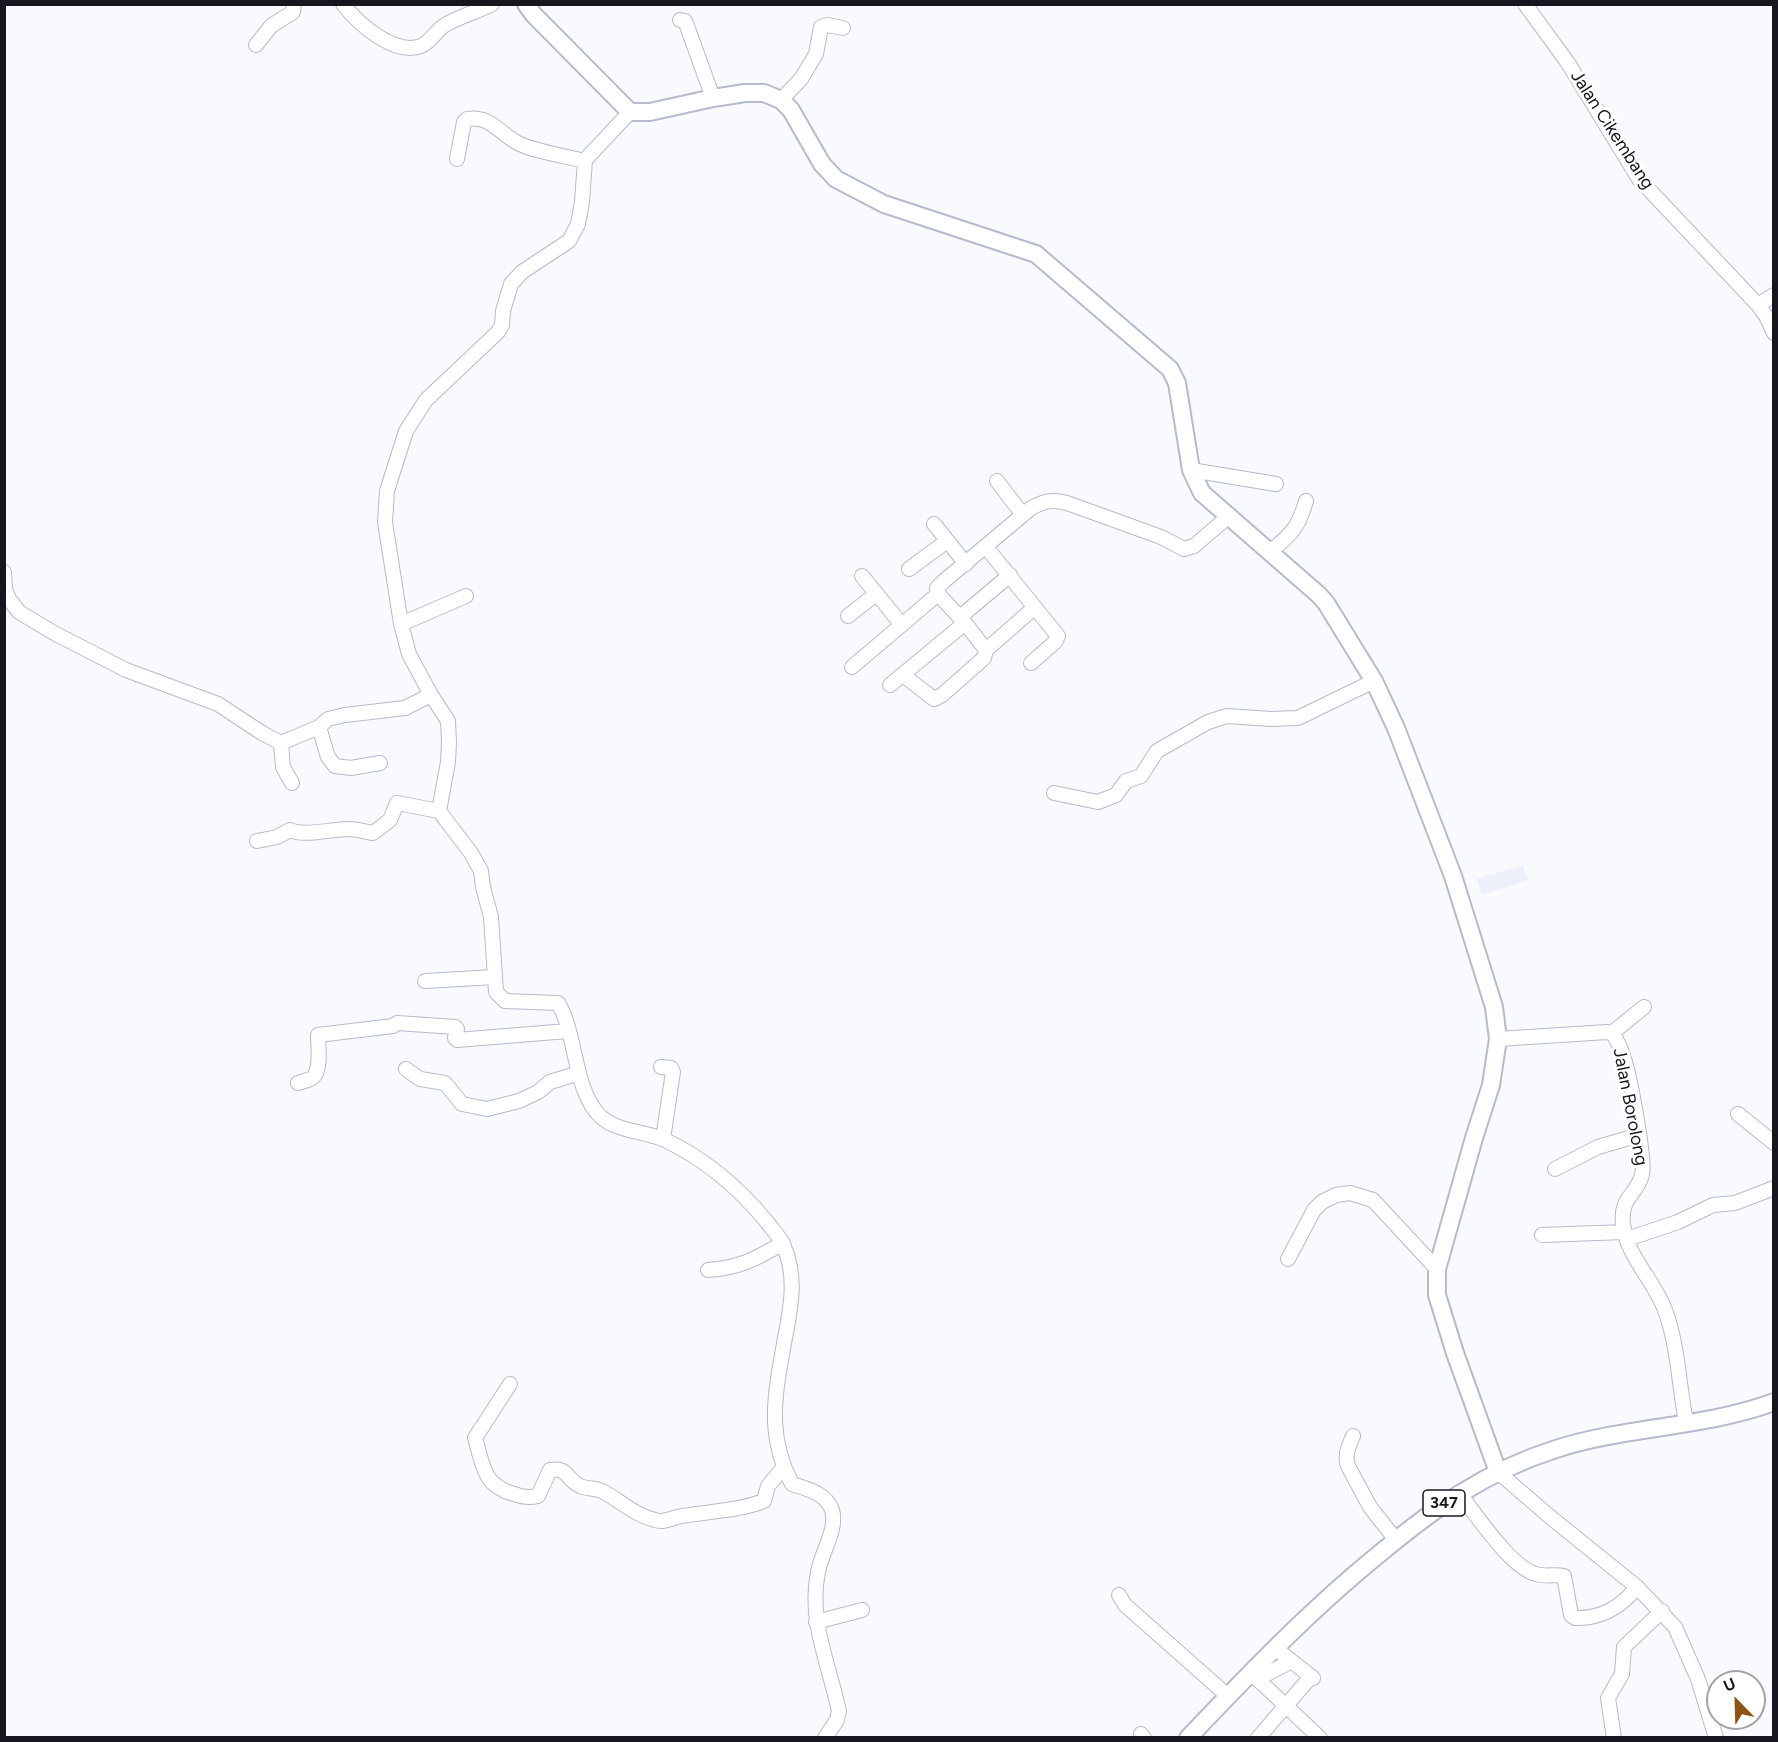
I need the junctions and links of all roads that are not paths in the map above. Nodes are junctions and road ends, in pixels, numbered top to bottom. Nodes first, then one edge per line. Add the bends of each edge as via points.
1 (294, 4) edge
2 (344, 4) edge
3 (492, 4) edge
4 (526, 4) edge
5 (1525, 4) edge
6 (680, 20) dead end
7 (843, 28) dead end
8 (372, 31) junction
9 (256, 45) dead end
10 (367, 45) dead end
11 (713, 98) junction
12 (781, 100) junction
13 (630, 111) junction
14 (457, 159) dead end
15 (585, 161) junction
16 (1773, 295) edge
17 (1758, 305) junction
18 (1773, 333) edge
19 (1191, 470) junction
20 (997, 481) dead end
21 (1276, 484) dead end
22 (1306, 501) dead end
23 (1023, 515) junction
24 (1229, 516) junction
25 (934, 524) dead end
26 (947, 541) junction
27 (986, 547) junction
28 (1270, 552) junction
29 (966, 564) junction
30 (909, 569) dead end
31 (4, 572) edge
32 (1010, 575) junction
33 (862, 576) dead end
34 (876, 594) junction
35 (938, 594) junction
36 (466, 596) dead end
37 (1034, 608) junction
38 (848, 616) dead end
39 (962, 620) junction
40 (401, 624) junction
41 (902, 625) junction
42 (986, 650) junction
43 (1031, 663) dead end
44 (852, 667) dead end
45 (903, 675) junction
46 (1374, 681) junction
47 (890, 685) dead end
48 (430, 695) junction
49 (319, 727) junction
50 (281, 743) junction
51 (380, 763) dead end
52 (292, 783) dead end
53 (1054, 793) dead end
54 (439, 811) junction
55 (257, 841) dead end
56 (495, 977) junction
57 (425, 981) dead end
58 (1644, 1007) dead end
59 (568, 1031) junction
60 (1612, 1033) junction
61 (1498, 1039) junction
62 (661, 1067) dead end
63 (406, 1069) dead end
64 (579, 1072) junction
65 (298, 1083) dead end
66 (1738, 1114) dead end
67 (1639, 1135) junction
68 (663, 1139) junction
69 (1773, 1143) edge
70 (1555, 1169) dead end
71 (1773, 1188) edge
72 (1626, 1235) junction
73 (1542, 1236) dead end
74 (783, 1243) junction
75 (1288, 1259) dead end
76 (1437, 1269) junction
77 (708, 1270) dead end
78 (510, 1384) dead end
79 (1773, 1402) edge
80 (1686, 1422) junction
81 (1353, 1436) dead end
82 (783, 1468) junction
83 (1498, 1472) junction
84 (1459, 1493) junction
85 (1396, 1540) junction
86 (1637, 1587) junction
87 (1119, 1595) dead end
88 (862, 1610) dead end
89 (1662, 1611) junction
90 (816, 1622) junction
91 (1275, 1648) junction
92 (1290, 1662) junction
93 (1254, 1676) junction
94 (1228, 1696) junction
95 (1286, 1707) junction
96 (825, 1737) edge
97 (1188, 1737) edge
98 (1258, 1737) edge
99 (1320, 1737) edge
100 (1614, 1737) edge
101 (1716, 1737) edge

1 - 9 street via 293,12 271,26
2 - 8 street via 352,16
3 - 8 street via 443,26 432,39 411,48 389,43
4 - 13 main road
5 - 17 street, Jalan Cikembang via 1568,63 1639,179
6 - 11 street via 687,26
7 - 12 street via 821,27 816,54 801,79
8 - 10 street
11 - 12 main road via 764,93
11 - 13 main road via 650,112
12 - 19 main road via 836,179 884,204 1036,254 1170,369 1178,383
13 - 15 street
14 - 15 street via 464,122 472,118 492,123 521,145
15 - 40 street via 578,224 569,241 516,278 507,295 498,332 426,400 406,431 387,491 385,522
16 - 17 street
17 - 18 street, Jalan Cikembang
19 - 21 street
19 - 24 main road via 1202,492
20 - 23 street
22 - 28 street via 1299,523
23 - 24 street via 1043,501 1054,499 1184,549 1194,546
23 - 27 street
24 - 28 main road
25 - 26 street
26 - 29 street
26 - 30 street
27 - 29 street
27 - 32 street
28 - 46 main road via 1326,603
29 - 35 street via 937,588
31 - 50 street via 5,589 19,612 126,670 218,704
32 - 37 street
32 - 39 street
33 - 34 street
34 - 38 street
34 - 41 street
35 - 39 street
35 - 41 street
36 - 40 street
37 - 42 street
37 - 43 street via 1057,639
39 - 42 street
39 - 45 street
40 - 48 street via 409,654
41 - 44 street
42 - 45 street via 984,658 936,699
45 - 47 street
46 - 53 street via 1298,718 1227,716 1208,722 1157,751 1141,776 1126,781 1116,795 1105,801 1092,802
46 - 61 main road via 1453,876 1494,1007
48 - 49 street via 405,708 345,715 328,719
48 - 54 street via 448,721 449,742
49 - 50 street
49 - 51 street via 328,757 335,766 351,768
50 - 52 street via 283,767
54 - 55 street via 397,803 390,820 374,833 351,829 298,834 290,830
54 - 56 street via 481,871 491,917
56 - 57 street
56 - 59 street via 496,992 504,1001 558,1003
58 - 60 street
59 - 64 street
59 - 65 street via 457,1040 455,1027 397,1023 318,1035 315,1075
60 - 61 street, Jalan Borolong
60 - 67 street, Jalan Borolong via 1625,1062
61 - 76 main road via 1491,1085
62 - 68 street via 673,1072
63 - 64 street via 420,1079 445,1083 462,1104 487,1109 519,1101 550,1082
64 - 68 street via 592,1107 603,1119
66 - 69 street
67 - 70 street via 1598,1147
67 - 72 street, Jalan Borolong via 1643,1173 1626,1199
68 - 74 street via 706,1163 744,1196
71 - 72 street via 1735,1203 1713,1205 1678,1222
72 - 73 street
72 - 80 street, Jalan Borolong via 1667,1314
74 - 77 street via 738,1266
74 - 82 street via 792,1280 791,1312 774,1416
75 - 76 street via 1314,1210 1335,1195 1350,1193 1374,1200
76 - 83 main road via 1437,1295
78 - 82 street via 475,1438 489,1480 515,1495 538,1496 550,1470 559,1469 581,1487 599,1490 640,1516 663,1522 745,1508 764,1500 768,1486
79 - 80 main road, 347 via 1728,1416
80 - 83 main road, 347 via 1558,1448
81 - 85 street via 1345,1459 1370,1507
82 - 90 street via 792,1484 818,1493 832,1509 831,1529 814,1594
83 - 84 main road, 347
83 - 86 street
84 - 85 main road, 347
84 - 86 street via 1512,1560 1537,1575 1564,1576 1571,1615 1575,1618 1614,1609
85 - 91 main road, 347
86 - 89 street
87 - 94 street via 1125,1605
88 - 90 street
89 - 100 street via 1624,1647 1622,1674 1608,1698
89 - 101 street via 1676,1627
90 - 96 street via 839,1711
91 - 92 street
91 - 93 main road, 347
92 - 93 street
92 - 95 street via 1311,1679
93 - 94 main road, 347
93 - 95 street
94 - 97 main road, 347
95 - 98 street
95 - 99 street

